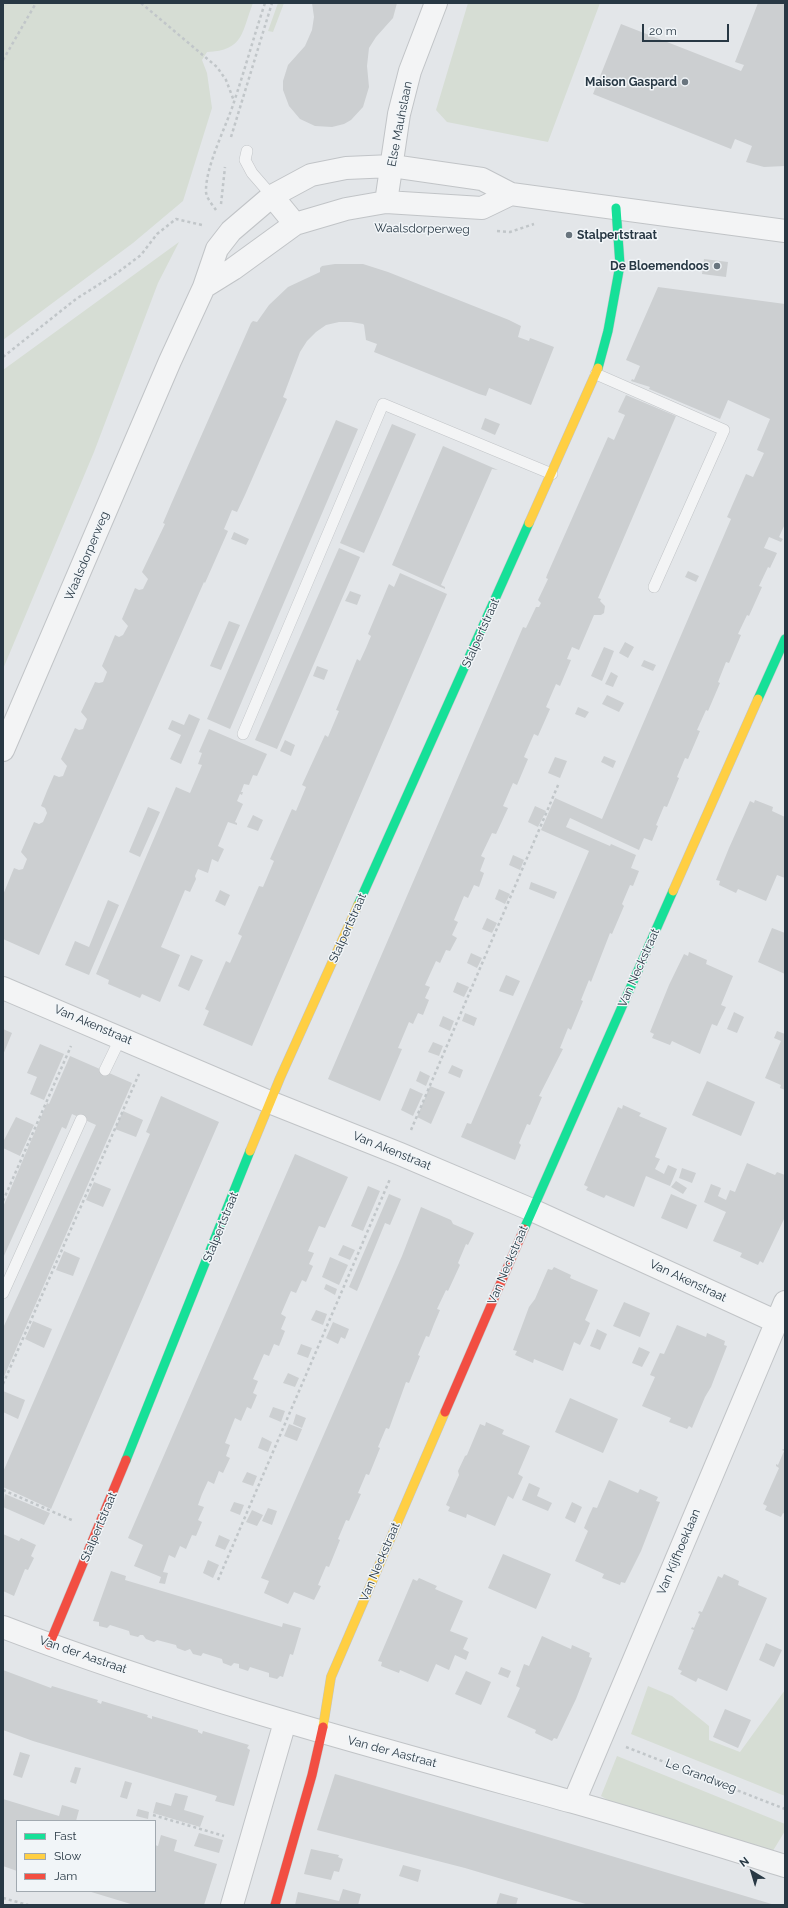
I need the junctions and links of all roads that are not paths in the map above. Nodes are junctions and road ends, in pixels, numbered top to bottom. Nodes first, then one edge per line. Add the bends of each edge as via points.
1 (436, 3) edge
2 (247, 151) dead end
3 (392, 166) junction
4 (511, 194) junction
5 (272, 196) junction
6 (386, 202) junction
7 (616, 208) junction
8 (294, 224) junction
9 (785, 231) edge
10 (204, 287) junction
11 (596, 374) junction
12 (552, 474) junction
13 (654, 587) dead end
14 (785, 639) edge
15 (243, 734) dead end
16 (3, 750) edge
17 (3, 988) edge
18 (121, 1037) junction
19 (105, 1070) dead end
20 (272, 1103) junction
21 (81, 1120) dead end
22 (532, 1210) junction
23 (3, 1293) edge
24 (781, 1312) edge
25 (3, 1627) edge
26 (49, 1645) junction
27 (285, 1722) junction
28 (322, 1733) junction
29 (574, 1802) junction
30 (785, 1866) edge
31 (232, 1905) edge
32 (275, 1905) edge

1 - 3 street, Else Mauhslaan via 410,71
2 - 5 lane via 245,160 252,173
3 - 4 street, Waalsdorperweg via 482,179
3 - 5 street, Waalsdorperweg via 346,168 311,175
3 - 6 street, Else Mauhslaan
4 - 6 street, Waalsdorperweg via 482,208
4 - 7 street, Waalsdorperweg
5 - 8 street
5 - 10 street, Waalsdorperweg via 231,230 217,249
6 - 8 street, Waalsdorperweg via 346,209
7 - 9 street, Waalsdorperweg
7 - 11 street, Stalpertstraat via 620,265 608,331
8 - 10 street, Waalsdorperweg
10 - 16 street, Waalsdorperweg
11 - 12 street, Stalpertstraat
11 - 13 lane via 724,430
12 - 15 lane via 383,404
12 - 20 street, Stalpertstraat via 283,1071
14 - 22 street, Van Neckstraat
17 - 18 street, Van Akenstraat
18 - 19 lane
18 - 20 street, Van Akenstraat
20 - 22 street, Van Akenstraat
20 - 26 street, Stalpertstraat
21 - 23 lane
22 - 24 street, Van Akenstraat
22 - 28 street, Van Neckstraat via 330,1677
24 - 29 street, Van Kijfhoeklaan
25 - 26 street, Van der Aastraat
26 - 27 street, Van der Aastraat
27 - 28 street, Van der Aastraat
27 - 31 street
28 - 29 street, Van der Aastraat
28 - 32 street, Van Neckstraat
29 - 30 street, Van der Aastraat

